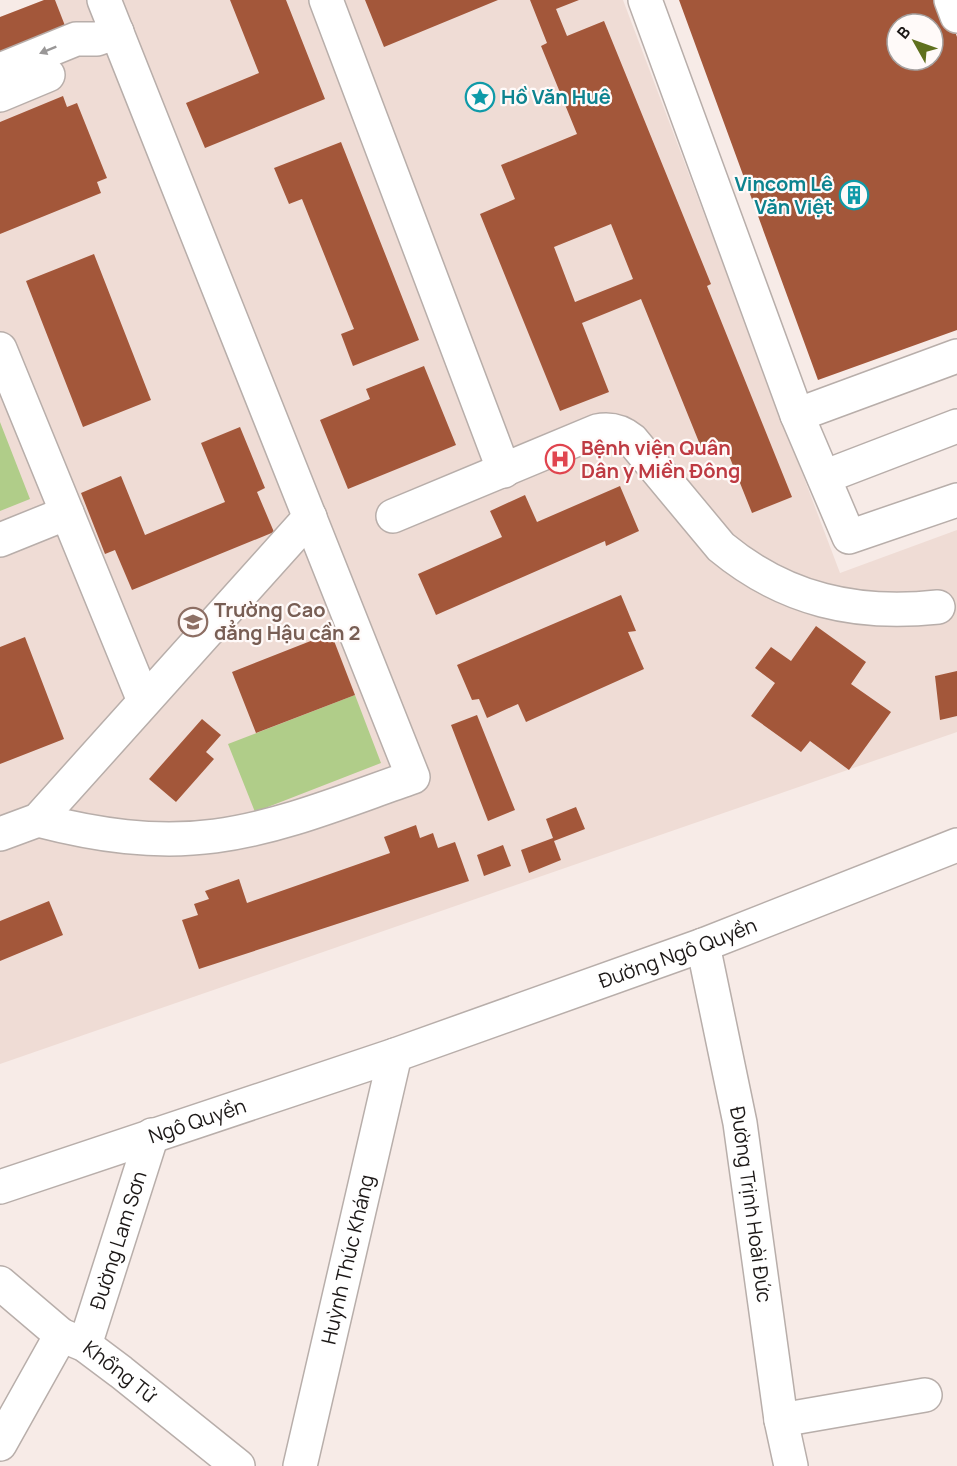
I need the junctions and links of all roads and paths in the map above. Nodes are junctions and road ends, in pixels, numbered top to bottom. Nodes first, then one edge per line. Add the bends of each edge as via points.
1 (104, 0) edge
2 (326, 0) edge
3 (645, 0) edge
4 (951, 0) edge
5 (957, 16) edge
6 (107, 35) junction
7 (0, 70) edge
8 (0, 95) edge
9 (0, 349) edge
10 (957, 356) edge
11 (797, 415) junction
12 (957, 426) edge
13 (504, 471) junction
14 (824, 477) junction
15 (957, 500) edge
16 (67, 513) junction
17 (393, 516) dead end
18 (310, 517) junction
19 (0, 540) edge
20 (938, 607) dead end
21 (144, 701) junction
22 (38, 820) junction
23 (0, 834) edge
24 (957, 845) edge
25 (703, 945) junction
26 (395, 1055) junction
27 (152, 1135) junction
28 (0, 1187) edge
29 (7, 1300) edge
30 (73, 1340) junction
31 (924, 1395) dead end
32 (781, 1420) junction
33 (0, 1444) edge
34 (221, 1460) edge
35 (300, 1466) edge
36 (791, 1466) edge

1 - 6 street
2 - 13 street
3 - 11 street
4 - 5 street
6 -> 7 street via 76,39
6 - 8 street via 80,62
6 - 18 street
9 - 16 street
10 - 11 street
11 - 14 street
12 - 14 street
13 - 17 street
13 - 20 street via 597,431 624,433 721,547 763,576 790,590 848,607
14 - 15 street via 849,537
16 - 19 street
16 - 21 street
18 - 21 street
18 - 22 street via 413,777 277,823 215,836 119,837
21 - 22 street
22 - 23 street
24 - 25 street, Đường Ngô Quyền
25 - 26 street, Đường Ngô Quyền
25 - 32 street, Đường Trịnh Hoài Đức via 740,1123
26 - 27 street, Ngô Quyền
26 - 35 street, Huỳnh Thúc Kháng
27 - 28 street, Ngô Quyền
27 - 30 street, Đường Lam Sơn
29 - 30 street, Khổng Tử
30 - 33 street, Đường Lam Sơn
30 - 34 street, Khổng Tử via 121,1372
31 - 32 street
32 - 36 street, Đường Trịnh Hoài Đức

